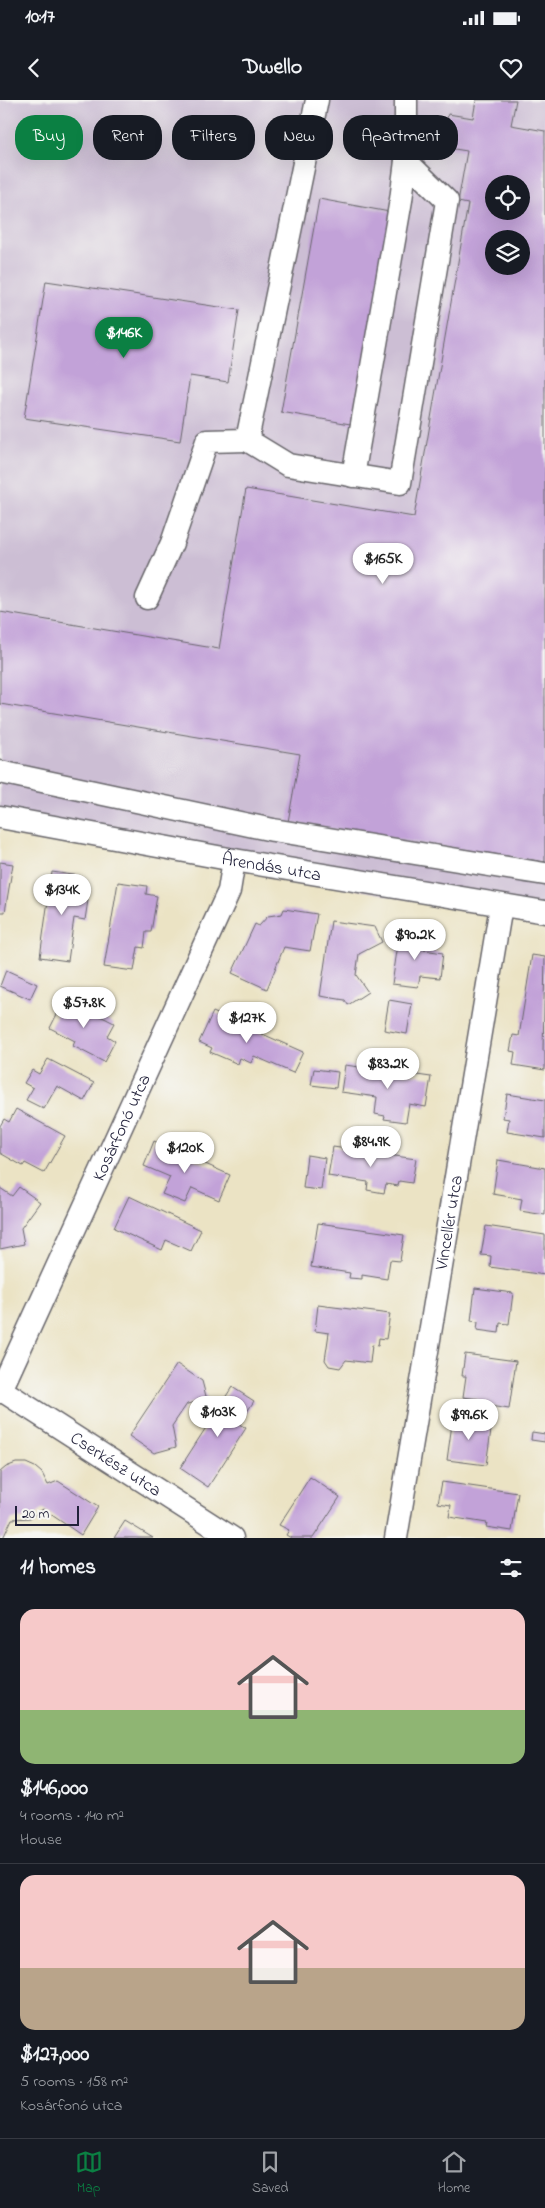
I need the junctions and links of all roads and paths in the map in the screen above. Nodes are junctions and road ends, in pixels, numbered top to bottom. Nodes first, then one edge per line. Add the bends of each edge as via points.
1 (317, 100) edge
2 (406, 100) edge
3 (406, 161) junction
4 (246, 440) junction
5 (353, 476) junction
6 (148, 598) dead end
7 (0, 772) edge
8 (0, 817) edge
9 (234, 860) junction
10 (545, 874) edge
11 (501, 906) junction
12 (545, 912) edge
13 (0, 1390) edge
14 (232, 1538) edge
15 (396, 1538) edge

1 - 4 street
2 - 3 street
3 - 5 street via 402,200
3 - 5 street via 447,201 400,483
4 - 5 street via 288,465
4 - 6 street via 207,441 172,543
7 - 10 street via 273,830
8 - 9 street, Árendás utca
9 - 11 street, Árendás utca
9 - 13 street, Kosárfonó utca via 229,891
11 - 12 street, Árendás utca
11 - 15 street, Vincellér utca
13 - 14 street, Cserkész utca

